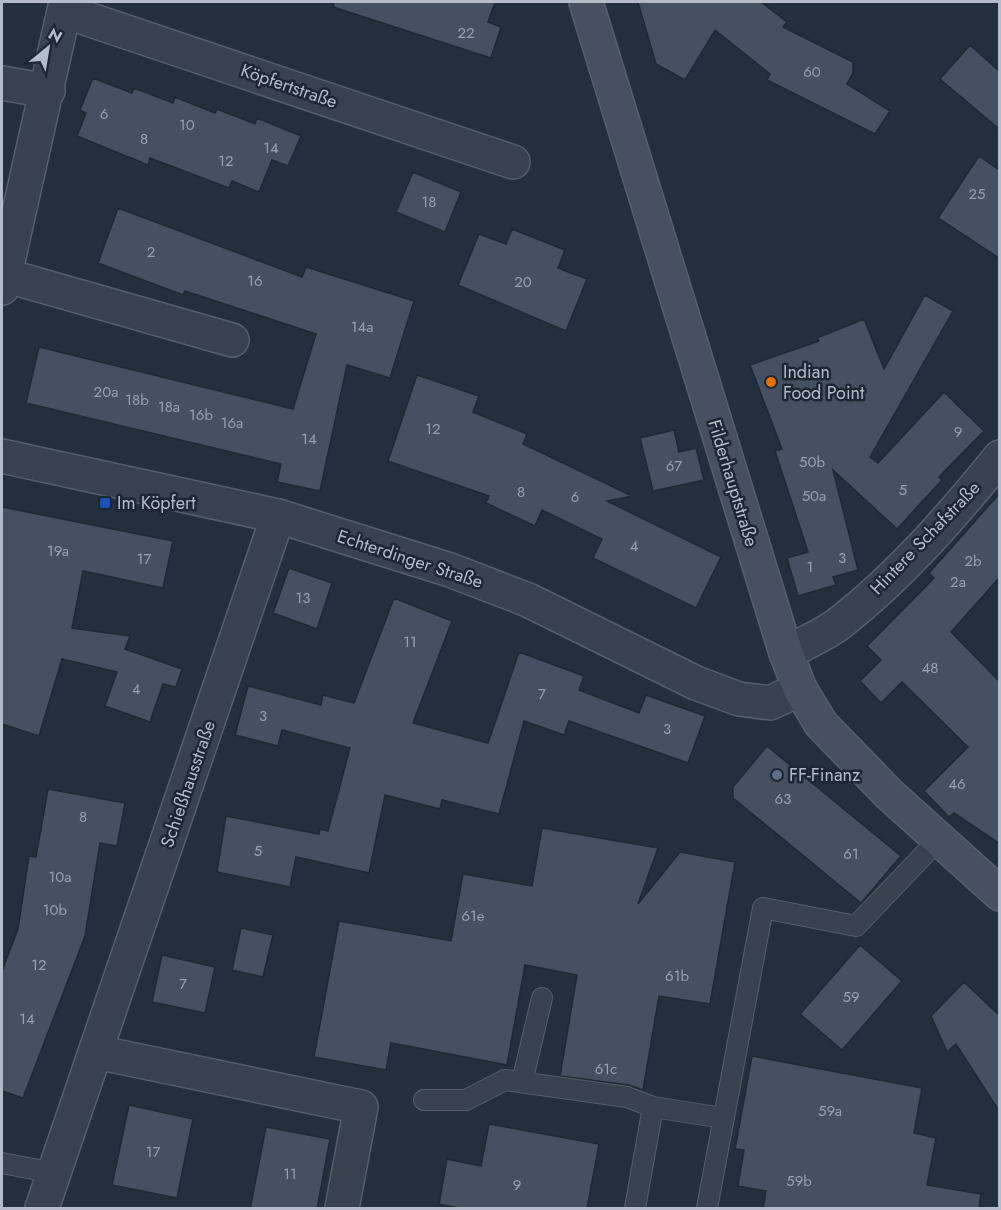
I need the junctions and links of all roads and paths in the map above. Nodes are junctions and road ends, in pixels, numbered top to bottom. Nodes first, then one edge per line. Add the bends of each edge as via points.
1 (586, 2) edge
2 (65, 6) edge
3 (2, 83) edge
4 (48, 91) junction
5 (513, 162) dead end
6 (3, 282) edge
7 (232, 340) dead end
8 (2, 456) edge
9 (999, 457) edge
10 (278, 516) junction
11 (786, 653) junction
12 (800, 689) junction
13 (939, 839) junction
14 (999, 894) edge
15 (542, 998) dead end
16 (96, 1052) junction
17 (522, 1082) junction
18 (424, 1100) dead end
19 (653, 1107) junction
20 (723, 1118) junction
21 (2, 1163) edge
22 (54, 1173) junction
23 (42, 1209) edge
24 (342, 1209) edge
25 (635, 1209) edge
26 (707, 1209) edge

1 - 11 main road, Filderhauptstraße
2 - 4 street, Köpfertstraße
2 - 5 street, Köpfertstraße
3 - 4 street
4 - 6 street, Köpfertstraße
6 - 7 street, Köpfertstraße
8 - 10 street, Echterdinger Straße
9 - 11 street, Hintere Schafstraße via 900,570 840,623
10 - 12 street, Echterdinger Straße via 450,570 528,600 739,699 770,703
10 - 16 street, Schießhausstraße
11 - 12 main road, Filderhauptstraße
12 - 13 main road, Filderhauptstraße via 821,724 849,757
13 - 14 main road, Filderhauptstraße
13 - 20 lane via 856,926 763,908
15 - 17 lane
16 - 22 street, Schießhausstraße
16 - 24 street via 361,1107
17 - 18 lane via 505,1080 466,1100
17 - 19 lane via 627,1097
19 - 20 lane
19 - 25 lane
20 - 26 lane
21 - 22 lane
22 - 23 street, Schießhausstraße

